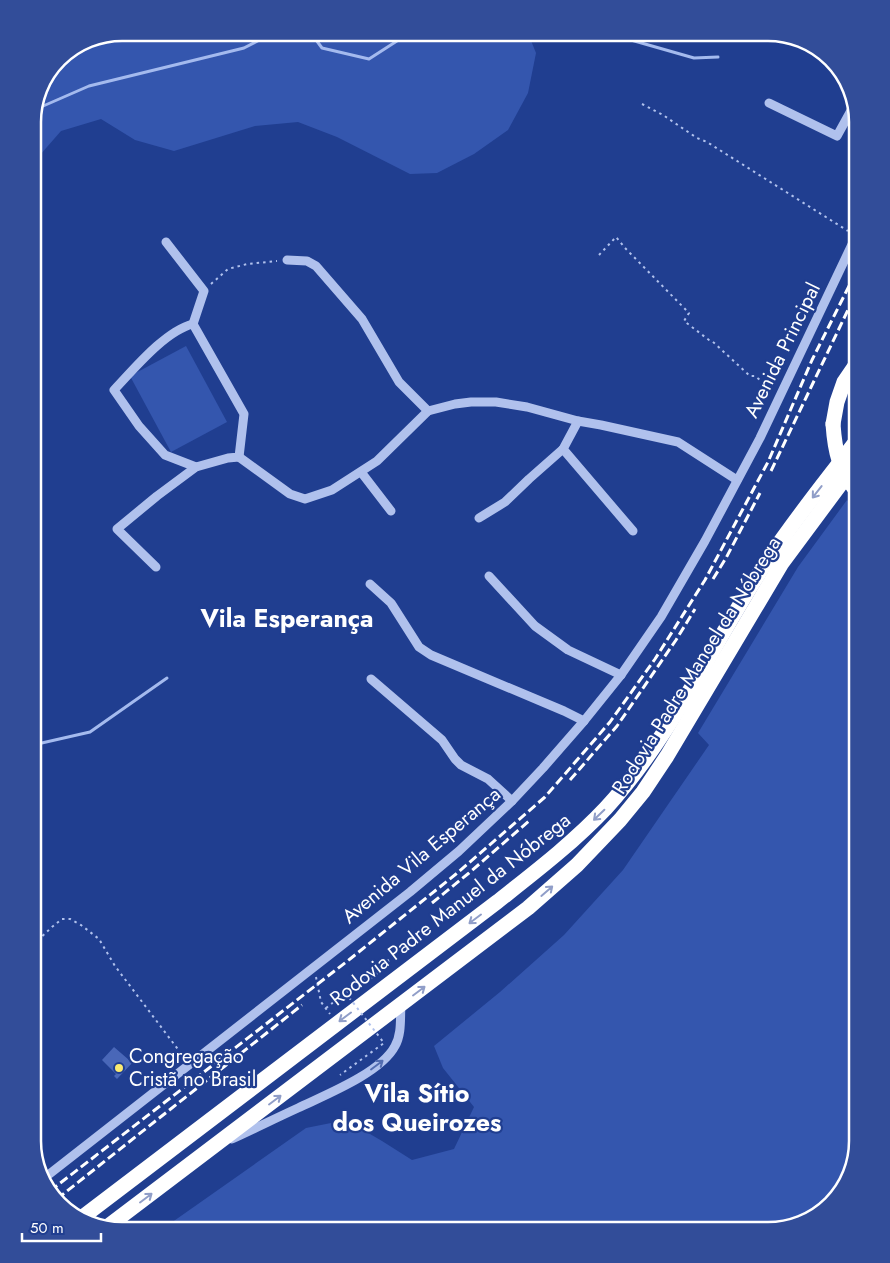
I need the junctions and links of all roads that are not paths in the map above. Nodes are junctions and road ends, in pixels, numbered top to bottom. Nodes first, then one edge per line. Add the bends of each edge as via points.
1 (769, 103) dead end
2 (848, 115) edge
3 (166, 242) dead end
4 (849, 252) edge
5 (287, 260) road end
6 (193, 324) junction
7 (849, 376) edge
8 (428, 411) junction
9 (578, 421) junction
10 (563, 449) junction
11 (849, 452) edge
12 (240, 457) junction
13 (196, 467) junction
14 (361, 472) junction
15 (849, 474) edge
16 (737, 480) junction
17 (849, 482) edge
18 (391, 511) dead end
19 (479, 518) dead end
20 (633, 530) dead end
21 (156, 567) dead end
22 (489, 576) dead end
23 (370, 584) dead end
24 (621, 675) junction
25 (371, 679) dead end
26 (584, 721) junction
27 (512, 801) junction
28 (401, 1004) junction
29 (209, 1150) junction
30 (48, 1175) edge
31 (87, 1213) edge
32 (114, 1222) edge

1 - 2 street via 837,136
3 - 6 street via 204,292
4 - 16 street, Avenida Principal
5 - 8 street via 307,261 316,266 362,319 399,382
6 - 12 street via 244,414
6 - 13 street via 183,327 151,350 114,390 138,426 165,455
7 - 17 highway, bridge via 837,402 833,424 837,457
8 - 9 street via 455,404 496,402
8 - 14 street via 377,461
9 - 10 street
9 - 16 street via 678,442
10 - 19 street via 505,502
10 - 20 street
11 -> 31 highway, Rodovia Padre Manuel da Nóbrega via 765,564 646,760 606,808 560,853
12 - 13 street
12 - 14 street via 290,494 305,499 332,490
13 - 21 street via 117,529
14 - 18 street
28 -> 15 highway, Rodovia Padre Manoel da Nóbrega via 528,908 577,865 620,820 668,756 782,563
16 - 24 street, Avenida Vila Esperança via 661,617
22 - 24 street via 535,626 568,650
23 - 26 street via 391,603 419,647 431,655
24 - 26 street, Avenida Vila Esperança
25 - 27 street via 442,740 461,765 488,778
26 - 27 street, Avenida Vila Esperança
27 - 30 street, Avenida Vila Esperança via 410,892
29 -> 28 highway, Rodovia Padre Manoel da Nóbrega
29 -> 28 street via 328,1094 384,1061 400,1033
32 -> 29 highway, Rodovia Padre Manoel da Nóbrega

